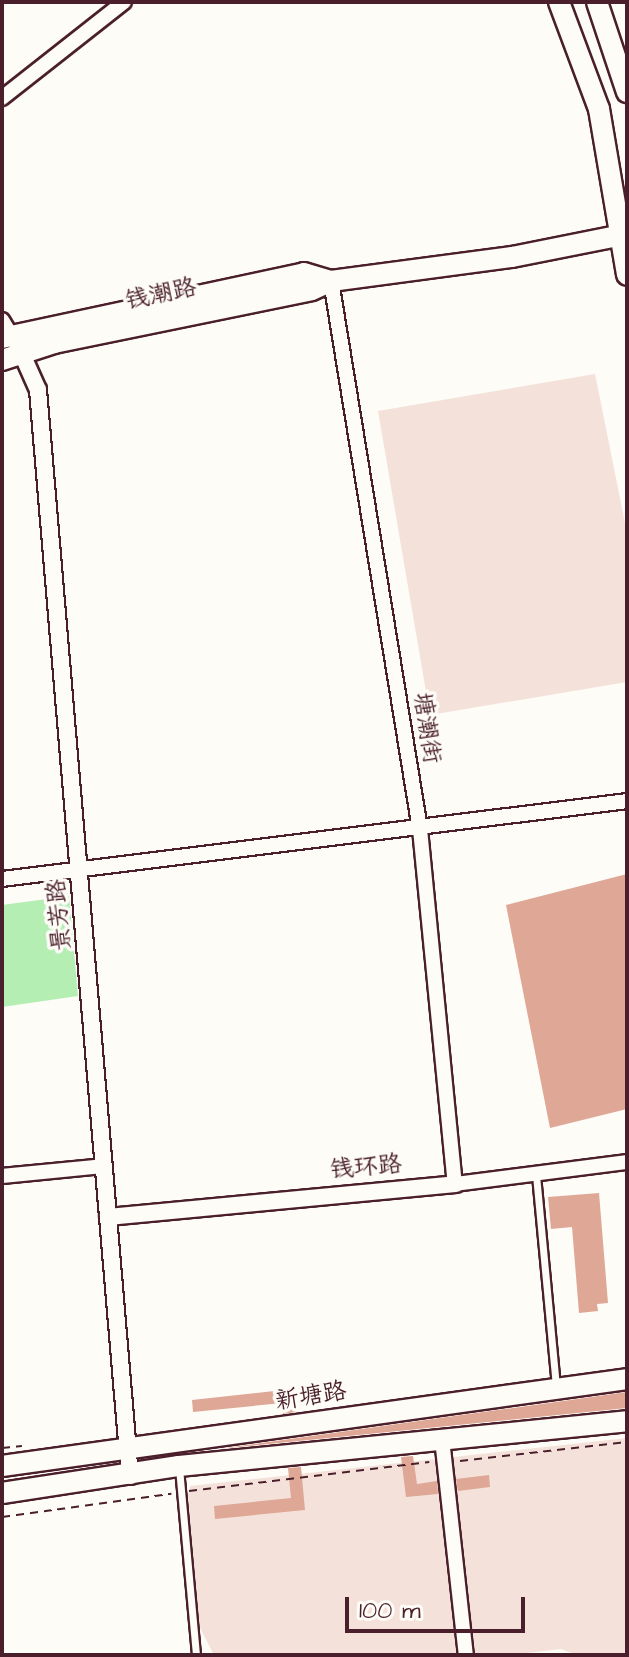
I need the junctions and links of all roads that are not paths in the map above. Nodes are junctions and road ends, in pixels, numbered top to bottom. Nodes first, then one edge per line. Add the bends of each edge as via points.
1 (124, 2) edge
2 (559, 2) edge
3 (597, 2) edge
4 (627, 92) edge
5 (2, 98) edge
6 (622, 235) edge
7 (627, 275) edge
8 (331, 281) junction
9 (5, 331) edge
10 (12, 357) edge
11 (627, 801) edge
12 (420, 829) junction
13 (80, 867) junction
14 (2, 879) edge
15 (627, 1162) edge
16 (104, 1166) junction
17 (536, 1175) junction
18 (2, 1176) edge
19 (455, 1184) junction
20 (108, 1217) junction
21 (627, 1379) edge
22 (556, 1389) junction
23 (627, 1421) edge
24 (442, 1439) junction
25 (127, 1451) junction
26 (2, 1466) edge
27 (179, 1466) junction
28 (130, 1476) junction
29 (2, 1493) edge
30 (196, 1655) edge
31 (466, 1655) edge

1 - 5 street
2 - 6 main road via 599,109
3 - 4 main road
6 - 7 main road
6 - 8 main road, 钱潮路 via 512,257
8 - 9 main road, 钱潮路 via 304,273
8 - 10 main road, 钱潮路 via 312,290 54,343
8 - 12 street, 塘潮街
9 - 10 street
10 - 13 street, 景芳路 via 38,390
11 - 12 street
12 - 13 street
12 - 19 street, 塘潮街
13 - 14 street
13 - 16 street, 景芳路
15 - 17 street, 钱环路
16 - 18 street
16 - 20 street, 景芳路
17 - 19 street, 钱环路
17 - 22 lane
19 - 20 street, 钱环路
20 - 25 street, 景芳路
21 - 22 main road, 新塘路
22 - 25 main road, 新塘路
23 - 24 main road
24 - 27 main road
24 - 31 street
25 - 26 main road, 新塘路
25 - 28 street, 景芳路
27 - 28 main road
27 - 30 lane
28 - 29 main road

